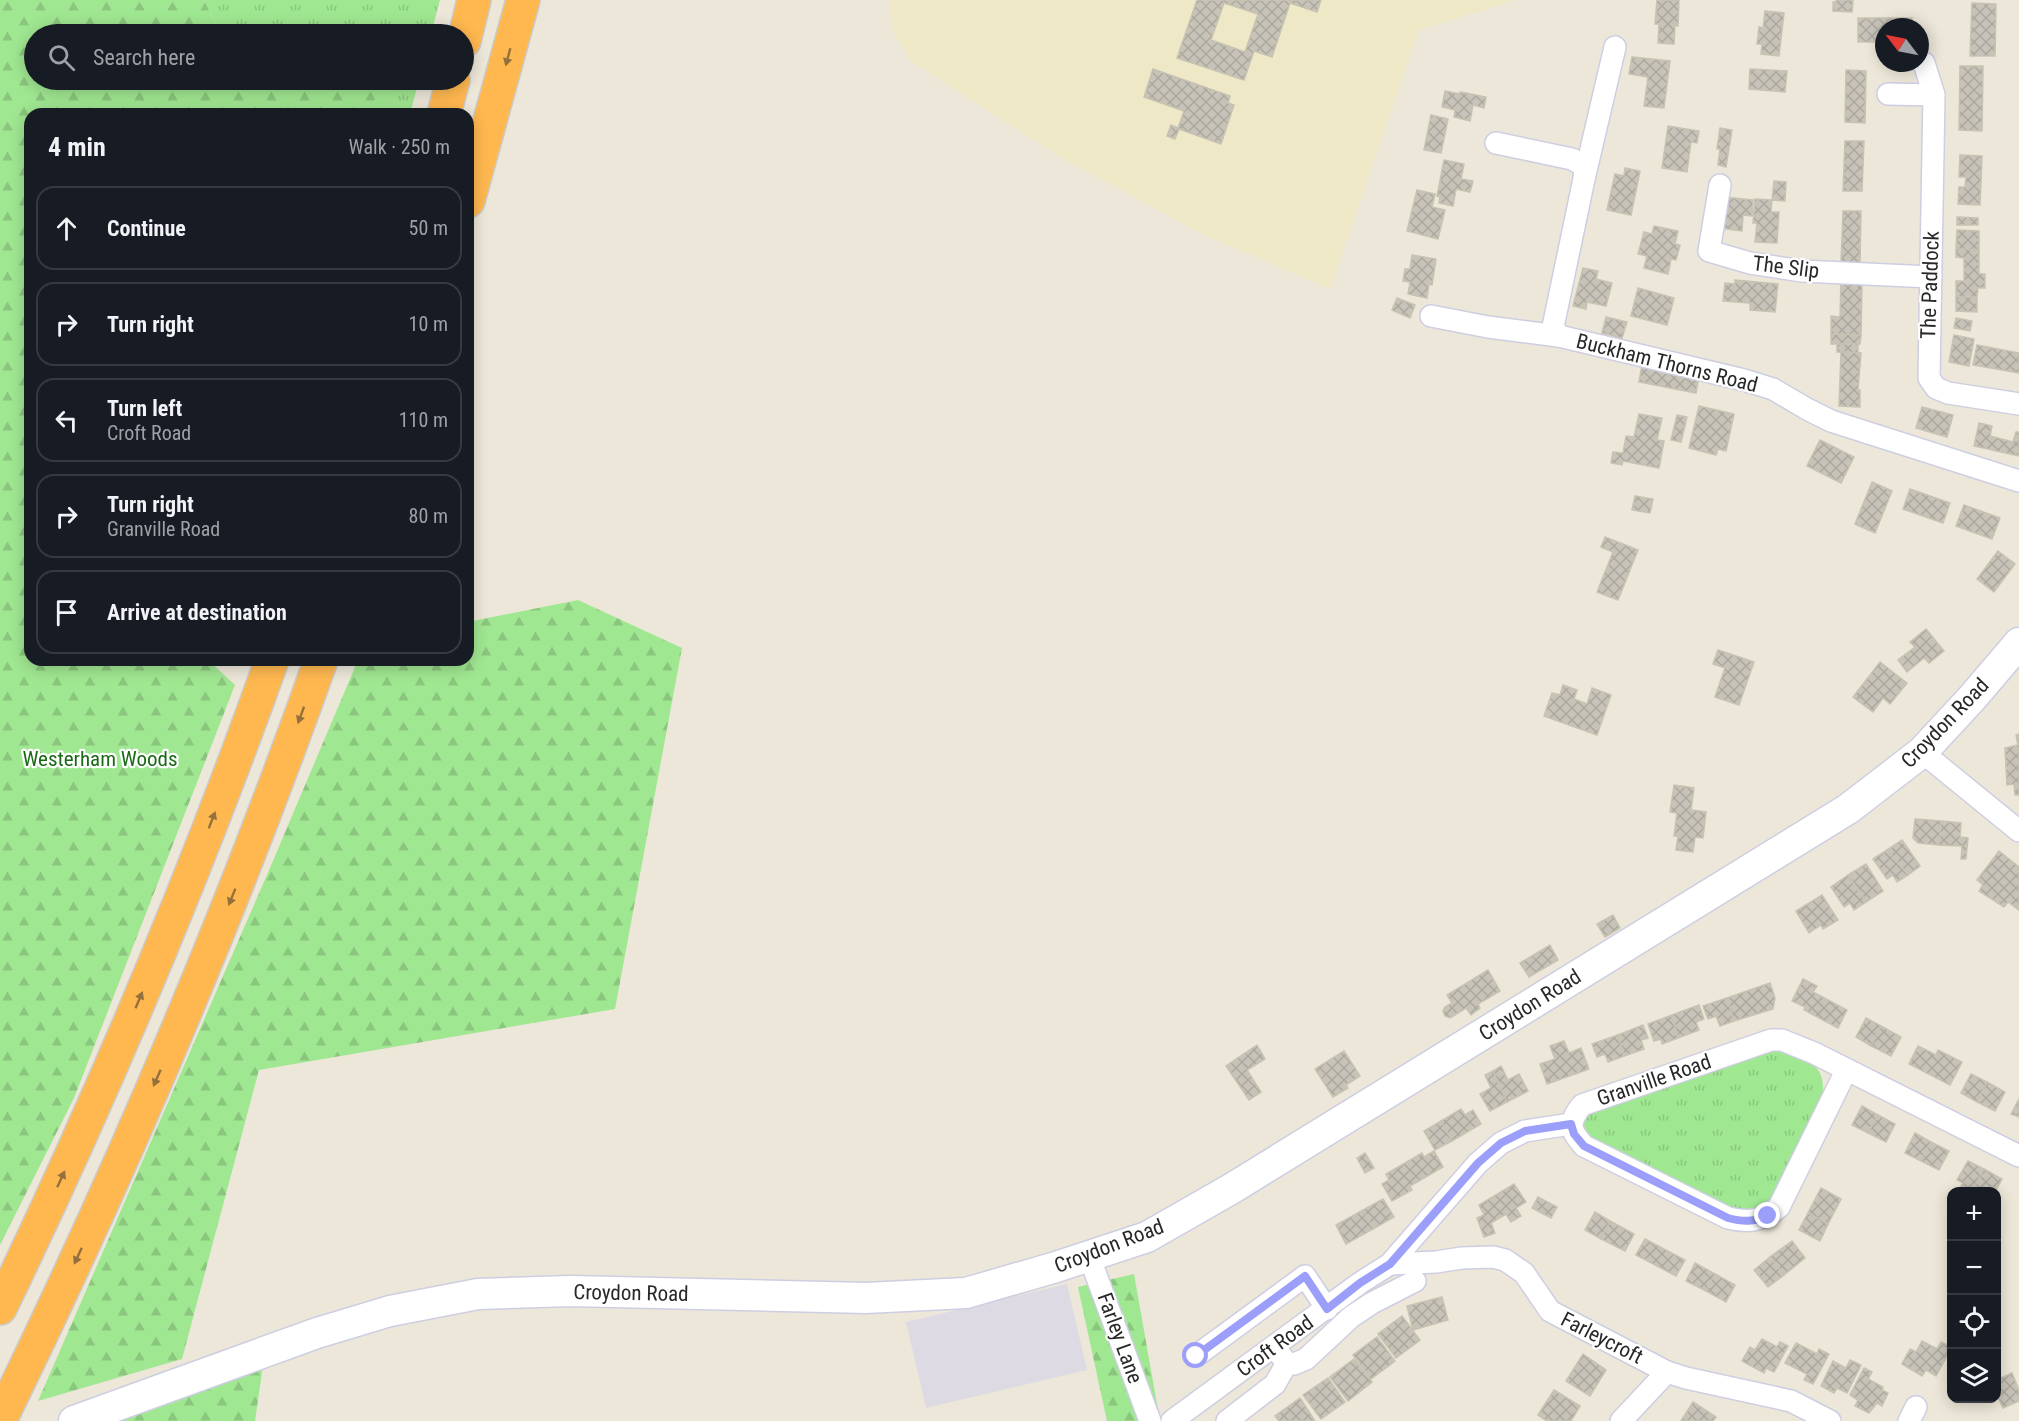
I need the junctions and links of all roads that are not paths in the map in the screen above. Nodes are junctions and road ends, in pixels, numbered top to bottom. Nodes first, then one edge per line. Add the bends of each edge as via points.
1 (474, 0) edge
2 (522, 0) edge
3 (468, 24) edge
4 (1615, 47) dead end
5 (1927, 72) edge
6 (450, 90) edge
7 (1888, 94) dead end
8 (1934, 95) junction
9 (446, 108) edge
10 (1496, 143) dead end
11 (1584, 178) junction
12 (474, 179) edge
13 (1720, 185) dead end
14 (1931, 277) junction
15 (1431, 316) dead end
16 (1558, 336) junction
17 (2019, 404) edge
18 (2019, 481) edge
19 (2019, 643) edge
20 (270, 666) edge
21 (319, 666) edge
22 (1922, 752) junction
23 (2019, 831) edge
24 (1846, 1071) junction
25 (1571, 1124) junction
26 (2019, 1156) edge
27 (1089, 1256) junction
28 (1390, 1264) junction
29 (1415, 1281) dead end
30 (0, 1308) edge
31 (1327, 1309) junction
32 (1280, 1355) junction
33 (1196, 1356) dead end
34 (1666, 1372) junction
35 (0, 1420) edge
36 (74, 1421) edge
37 (1150, 1421) edge
38 (1172, 1421) edge
39 (1227, 1421) edge
40 (1621, 1421) edge
41 (1830, 1421) edge

1 - 3 highway
2 -> 12 highway
4 - 11 street, Buckham Thorns Road
5 - 8 street, The Paddock
6 - 9 highway
7 - 8 street
8 - 14 street, The Paddock
10 - 11 street via 1572,159 1585,170
11 - 16 street, Buckham Thorns Road via 1553,327
13 - 14 street, The Slip via 1709,251 1750,263 1802,271
14 - 17 street, The Paddock via 1929,378 1936,388 1948,393
15 - 16 street
16 - 18 street, Buckham Thorns Road via 1773,389 1831,421
19 - 22 main road, Croydon Road
30 -> 20 highway via 143,991
21 -> 35 highway via 248,858 173,1041
22 - 23 street
22 - 27 main road, Croydon Road via 1848,809 1231,1189 1147,1237
24 - 25 street, Granville Road via 1791,1043 1771,1040 1582,1105
24 - 25 street via 1779,1207 1755,1221 1728,1218 1584,1146
24 - 26 street, Granville Road
25 - 28 street, Croft Road via 1525,1131 1501,1143 1478,1163
27 - 36 main road, Croydon Road via 966,1293 866,1298 570,1291 478,1294 390,1311 317,1333
27 - 37 street, Farley Lane
28 - 31 street, Croft Road
28 - 34 street, Farleycroft via 1462,1257 1505,1260 1524,1273 1550,1311
29 - 32 street via 1351,1317 1306,1359 1294,1364
31 - 32 street, Croft Road
31 - 33 street via 1305,1276
32 - 38 street, Croft Road
32 - 39 street via 1275,1384
34 - 40 street
34 - 41 street, Farleycroft via 1791,1401

